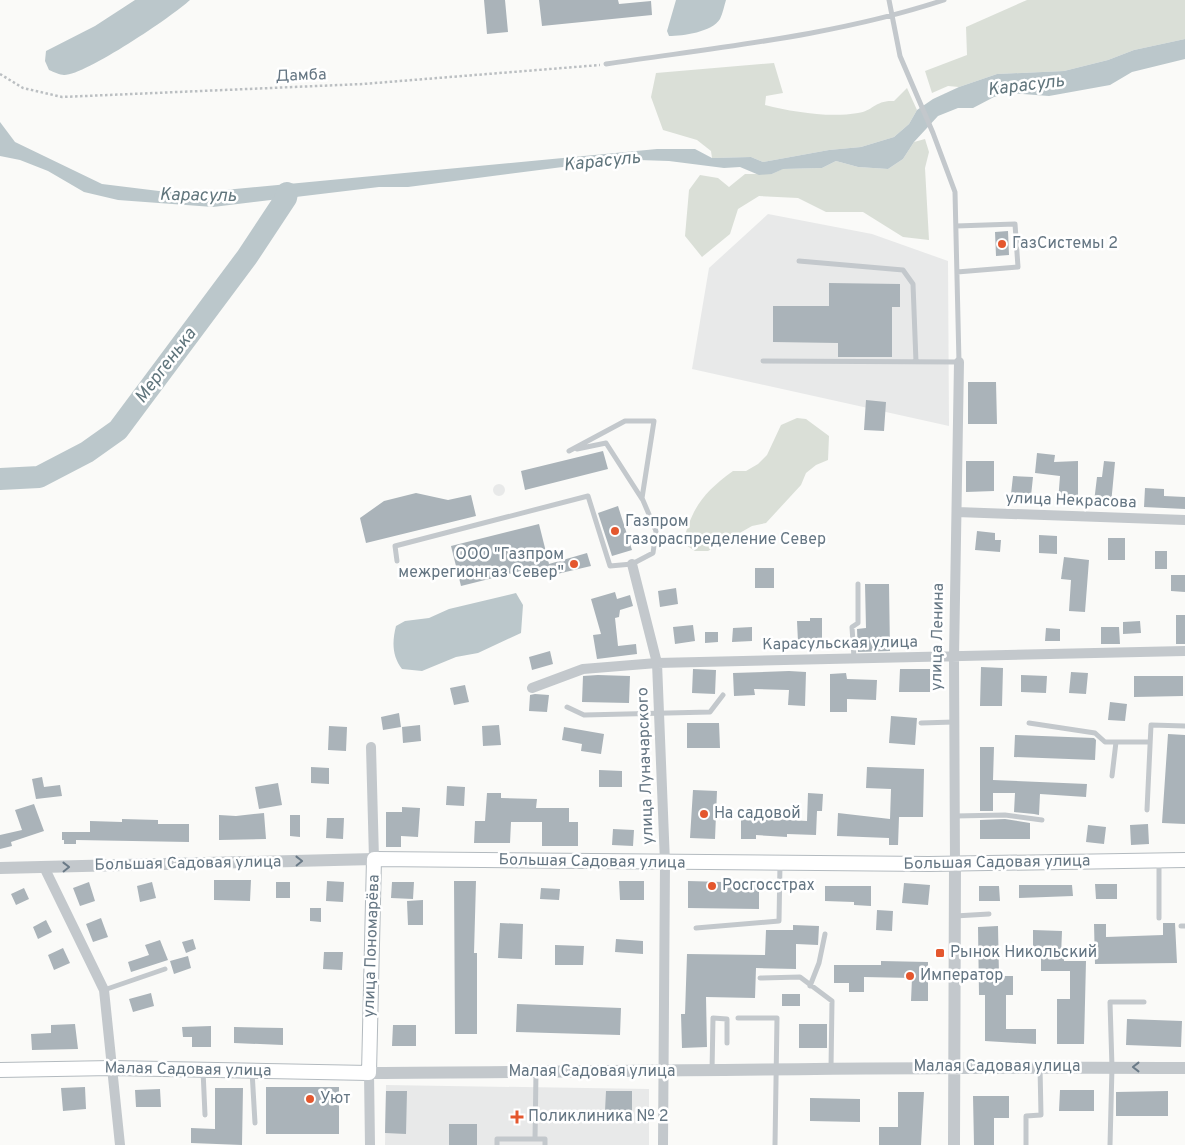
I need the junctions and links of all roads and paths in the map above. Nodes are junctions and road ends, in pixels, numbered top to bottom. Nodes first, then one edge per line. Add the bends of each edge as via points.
1 (889, 0) edge
2 (944, 0) edge
3 (892, 17) junction
4 (606, 64) joint
5 (0, 74) edge
6 (956, 226) junction
7 (799, 261) dead end
8 (957, 272) junction
9 (763, 361) dead end
10 (916, 362) junction
11 (959, 362) junction
12 (644, 502) junction
13 (956, 512) junction
14 (1185, 520) edge
15 (397, 561) dead end
16 (632, 564) junction
17 (858, 584) dead end
18 (1185, 651) edge
19 (954, 657) junction
20 (854, 658) junction
21 (657, 663) junction
22 (532, 688) dead end
23 (723, 695) dead end
24 (567, 707) dead end
25 (659, 714) junction
26 (954, 722) junction
27 (921, 723) dead end
28 (1029, 723) dead end
29 (1185, 726) edge
30 (1116, 742) junction
31 (1150, 742) junction
32 (371, 747) dead end
33 (1112, 776) dead end
34 (1147, 810) dead end
35 (955, 816) junction
36 (1042, 820) dead end
37 (374, 859) junction
38 (1185, 860) edge
39 (1159, 861) junction
40 (665, 864) junction
41 (780, 864) junction
42 (955, 864) junction
43 (44, 867) junction
44 (0, 868) edge
45 (989, 914) dead end
46 (955, 916) junction
47 (1159, 918) dead end
48 (696, 928) dead end
49 (824, 934) dead end
50 (165, 969) dead end
51 (760, 978) dead end
52 (810, 986) junction
53 (104, 990) junction
54 (1144, 1002) dead end
55 (738, 1018) dead end
56 (727, 1043) dead end
57 (954, 1066) junction
58 (1040, 1067) junction
59 (1112, 1067) junction
60 (112, 1068) junction
61 (1185, 1068) edge
62 (831, 1069) junction
63 (0, 1070) edge
64 (203, 1070) junction
65 (252, 1070) junction
66 (776, 1070) junction
67 (712, 1071) junction
68 (536, 1072) junction
69 (665, 1072) junction
70 (369, 1073) junction
71 (205, 1115) dead end
72 (255, 1123) dead end
73 (535, 1139) junction
74 (120, 1145) edge
75 (370, 1145) edge
76 (497, 1145) edge
77 (545, 1145) edge
78 (663, 1145) edge
79 (775, 1145) edge
80 (954, 1145) edge
81 (1026, 1145) edge
82 (1110, 1145) edge

1 - 3 lane, улица Ленина
2 - 3 lane
3 - 4 lane via 819,32
3 - 6 lane, улица Ленина via 900,56 934,132 955,192
4 - 5 path, Дамба via 363,84 62,97 23,88
6 - 8 lane, улица Ленина
6 - 8 lane via 1015,224 1018,267
7 - 10 lane via 903,270 913,284
8 - 11 lane, улица Ленина
9 - 10 lane
10 - 11 lane
11 - 13 street, улица Ленина
12 - 12 lane via 654,421 625,421 569,451 606,443
12 - 16 lane via 656,531 653,553
13 - 14 street, улица Некрасова
13 - 19 street, улица Ленина
15 - 16 lane via 395,546 588,496 610,566
16 - 21 street
17 - 20 lane via 858,623 852,627
18 - 19 street, Карасульская улица
19 - 20 street, Карасульская улица
19 - 26 street, улица Ленина
20 - 21 street, Карасульская улица
21 - 22 street, улица Луначарского via 583,669
21 - 25 street, улица Луначарского
23 - 25 lane via 710,712
24 - 25 lane via 584,715
25 - 40 street, улица Луначарского
26 - 27 lane
26 - 35 street, улица Ленина
28 - 30 lane via 1095,733 1105,742
29 - 31 lane via 1151,725
30 - 31 lane
30 - 33 lane
31 - 34 lane
32 - 37 street, улица Пономарёва
35 - 36 lane via 1005,815
35 - 42 street, улица Ленина
37 - 40 main road, Большая Садовая улица
43 -> 37 street, Большая Садовая улица
37 - 70 main road, улица Пономарёва
38 - 39 main road, Большая Садовая улица
39 - 42 main road, Большая Садовая улица
39 - 47 lane
40 - 41 main road, Большая Садовая улица
40 - 69 street, улица Луначарского
41 - 42 main road, Большая Садовая улица
41 - 48 lane via 779,921
42 - 46 street, улица Ленина
43 - 44 street, Большая Садовая улица
43 - 53 street
45 - 46 lane
46 - 57 street, улица Ленина
49 - 52 lane via 819,963
50 - 53 lane
51 - 52 lane via 800,977
52 - 62 lane via 832,1001
53 - 60 street
54 - 59 lane via 1110,1002
55 - 66 lane via 777,1018
56 - 67 lane via 727,1019 713,1018
57 - 58 street, Малая Садовая улица
57 - 62 street, Малая Садовая улица
57 - 80 street, улица Ленина
58 - 59 street, Малая Садовая улица
58 - 81 lane via 1041,1115 1026,1116
61 -> 59 street, Малая Садовая улица
59 - 82 lane
60 - 63 main road, Малая Садовая улица
60 - 64 main road, Малая Садовая улица
60 - 74 street
62 - 66 street, Малая Садовая улица
64 - 65 main road, Малая Садовая улица
64 - 71 lane
65 - 70 main road, Малая Садовая улица
65 - 72 lane
66 - 67 street, Малая Садовая улица
66 - 79 lane
67 - 69 street, Малая Садовая улица
68 - 69 street, Малая Садовая улица
68 - 70 street, Малая Садовая улица
68 - 73 lane
69 - 78 street, улица Луначарского
70 - 75 street, улица Пономарёва
73 - 76 lane via 497,1139
73 - 77 lane via 545,1139

